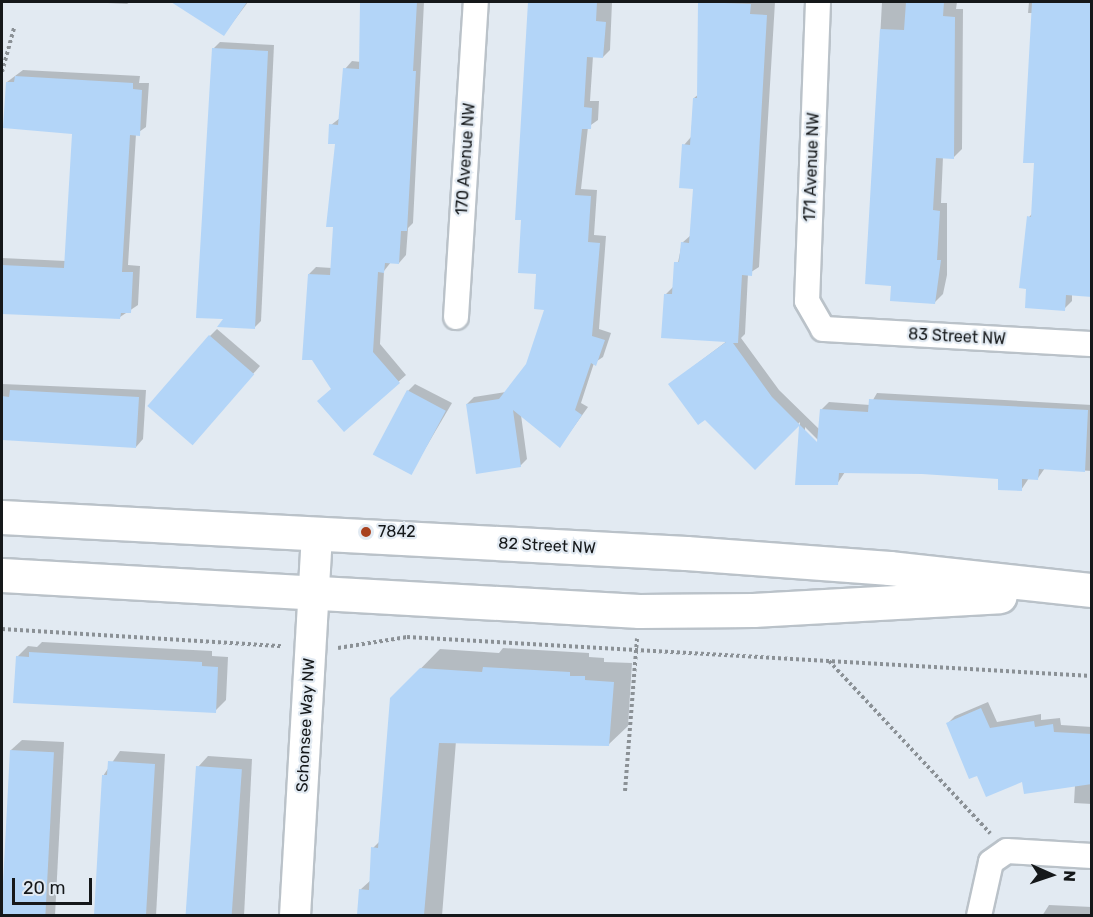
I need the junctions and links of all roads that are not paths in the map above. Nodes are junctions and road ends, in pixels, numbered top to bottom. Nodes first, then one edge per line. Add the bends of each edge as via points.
1 (476, 2) edge
2 (818, 2) edge
3 (456, 317) dead end
4 (823, 329) joint
5 (1092, 344) edge
6 (2, 517) edge
7 (317, 534) junction
8 (2, 575) edge
9 (314, 590) junction
10 (1092, 590) edge
11 (1092, 856) edge
12 (295, 915) edge
13 (979, 915) edge

1 - 3 street, 170 Avenue NW
2 - 4 street, 171 Avenue NW via 807,301
4 - 5 street, 83 Street NW
6 - 7 main road, 82 Street NW
7 - 9 street, Schonsee Way NW
7 - 10 main road, 82 Street NW via 734,556
8 - 9 main road, 82 Street NW
9 - 10 main road, 82 Street NW via 639,611 753,610
9 - 12 street, Schonsee Way NW
11 - 13 street via 999,856

